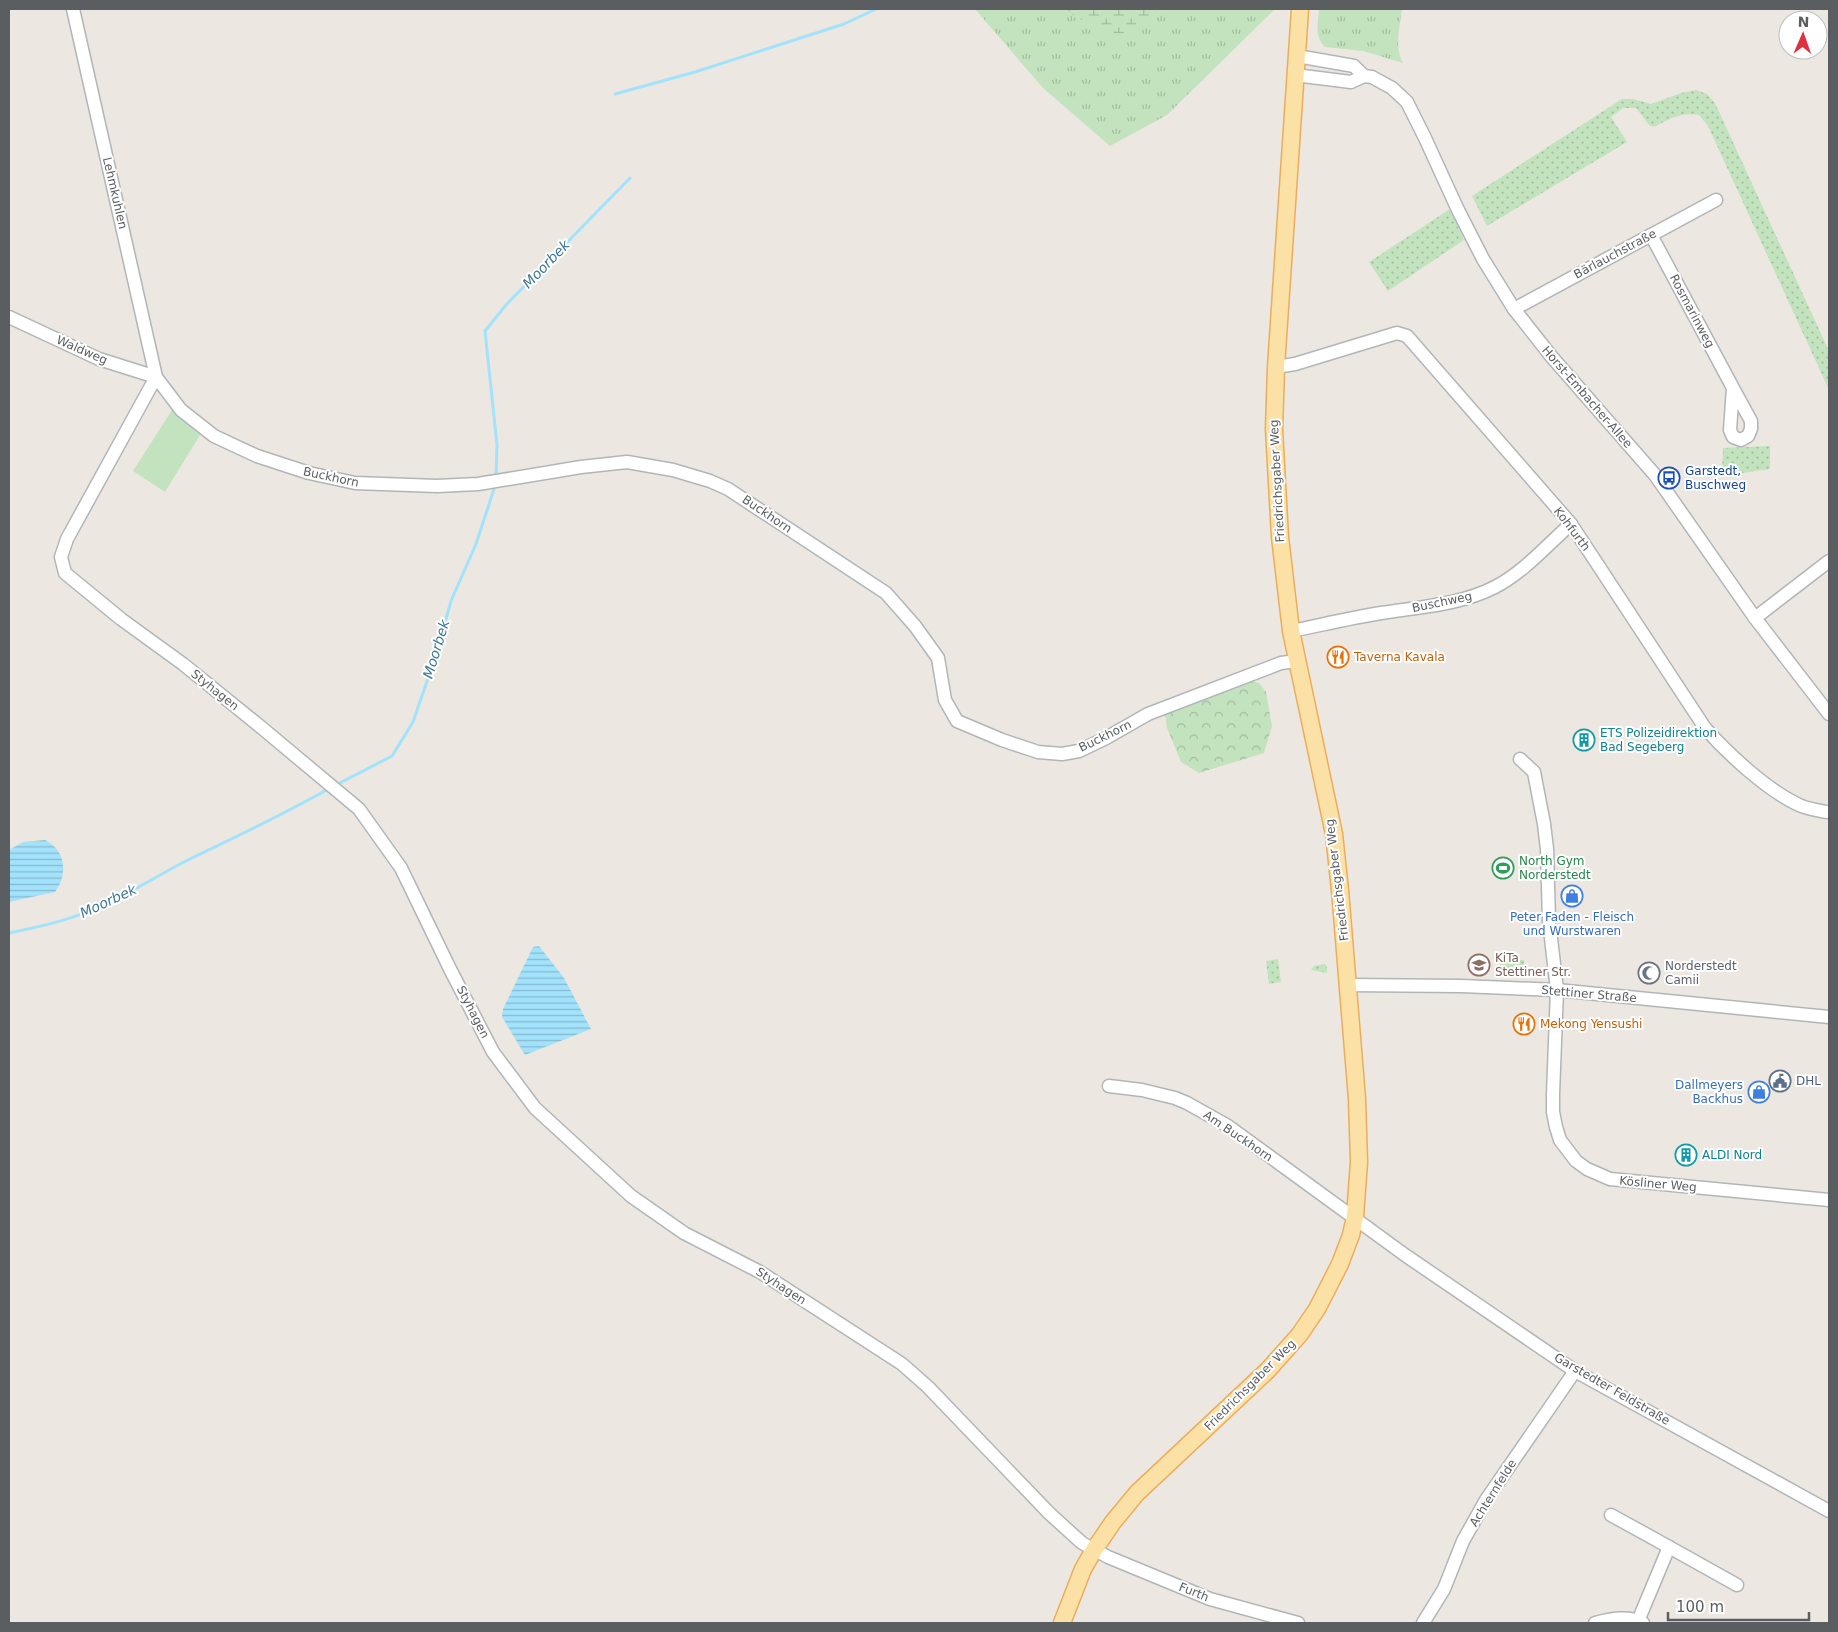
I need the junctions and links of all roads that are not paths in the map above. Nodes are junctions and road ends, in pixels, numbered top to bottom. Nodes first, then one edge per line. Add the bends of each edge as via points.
1 (73, 9) edge
2 (1300, 9) edge
3 (1297, 56) junction
4 (1295, 75) junction
5 (1364, 76) junction
6 (1716, 200) dead end
7 (1651, 235) junction
8 (1514, 308) junction
9 (9, 317) edge
10 (1276, 367) junction
11 (156, 377) junction
12 (1733, 388) dead end
13 (1571, 524) junction
14 (1829, 561) edge
15 (1756, 618) junction
16 (1291, 631) junction
17 (1297, 661) junction
18 (1829, 714) edge
19 (1520, 759) dead end
20 (1828, 813) edge
21 (1348, 984) junction
22 (1557, 990) junction
23 (1829, 1017) edge
24 (1109, 1086) dead end
25 (1829, 1200) edge
26 (1355, 1217) junction
27 (1575, 1371) junction
28 (1829, 1511) edge
29 (1611, 1515) dead end
30 (1669, 1547) junction
31 (1094, 1550) junction
32 (1737, 1585) dead end
33 (1640, 1622) edge
34 (1062, 1623) edge
35 (1298, 1623) edge
36 (1423, 1623) edge
37 (1595, 1623) edge

1 - 11 street, Lehmkuhlen
2 - 3 main road, Friedrichsgaber Weg
3 - 4 main road, Friedrichsgaber Weg
3 - 5 street, Horst-Embacher-Allee via 1354,66
4 - 5 street via 1351,82
4 - 10 main road, Friedrichsgaber Weg
5 - 8 street, Horst-Embacher-Allee via 1384,82 1407,102 1454,204
6 - 7 street, Bärlauchstraße
7 - 8 street, Bärlauchstraße
7 - 12 street, Rosmarinweg
8 - 15 street, Horst-Embacher-Allee via 1546,351 1655,475
9 - 11 street, Waldweg via 99,359
10 - 13 street, Kohfurth via 1397,333 1407,336
10 - 16 main road, Friedrichsgaber Weg via 1274,429 1283,571
11 - 17 street, Buckhorn via 181,410 214,436 257,456 355,484 438,486 627,462 673,470 728,488 886,593 938,658 945,700 957,720 1038,752 1062,754 1079,751 1148,714 1281,663
11 - 31 street, Styhagen via 67,539 60,557 65,573 183,664 359,809 401,868 493,1052 535,1108 631,1196 684,1233 760,1272 902,1364 1049,1513
13 - 16 street, Buschweg via 1511,577 1474,596
13 - 20 street, Kohfurth via 1705,728 1766,784 1799,805
14 - 15 street
15 - 18 street, Horst-Embacher-Allee
16 - 17 main road, Friedrichsgaber Weg
17 - 21 main road, Friedrichsgaber Weg via 1334,834
19 - 22 street, Kösliner Weg via 1534,772 1544,824 1549,921
21 - 22 street, Stettiner Straße
21 - 26 main road, Friedrichsgaber Weg via 1358,1099 1359,1162
22 - 23 street, Stettiner Straße
22 - 25 street, Kösliner Weg via 1553,1112 1560,1140 1587,1169 1610,1179
24 - 26 street, Am Buckhorn via 1142,1090 1187,1103 1228,1126
26 - 27 street, Garstedter Feldstraße via 1404,1255
26 - 31 main road, Friedrichsgaber Weg via 1340,1264 1300,1334 1262,1377 1137,1493
27 - 28 street, Garstedter Feldstraße
27 - 36 street, Achternfelde via 1486,1500 1463,1541 1444,1590
29 - 30 street
30 - 32 street
30 - 33 street
31 - 34 main road, Friedrichsgaber Weg via 1074,1588
31 - 35 street, Furth via 1210,1599
33 - 37 street via 1615,1618

